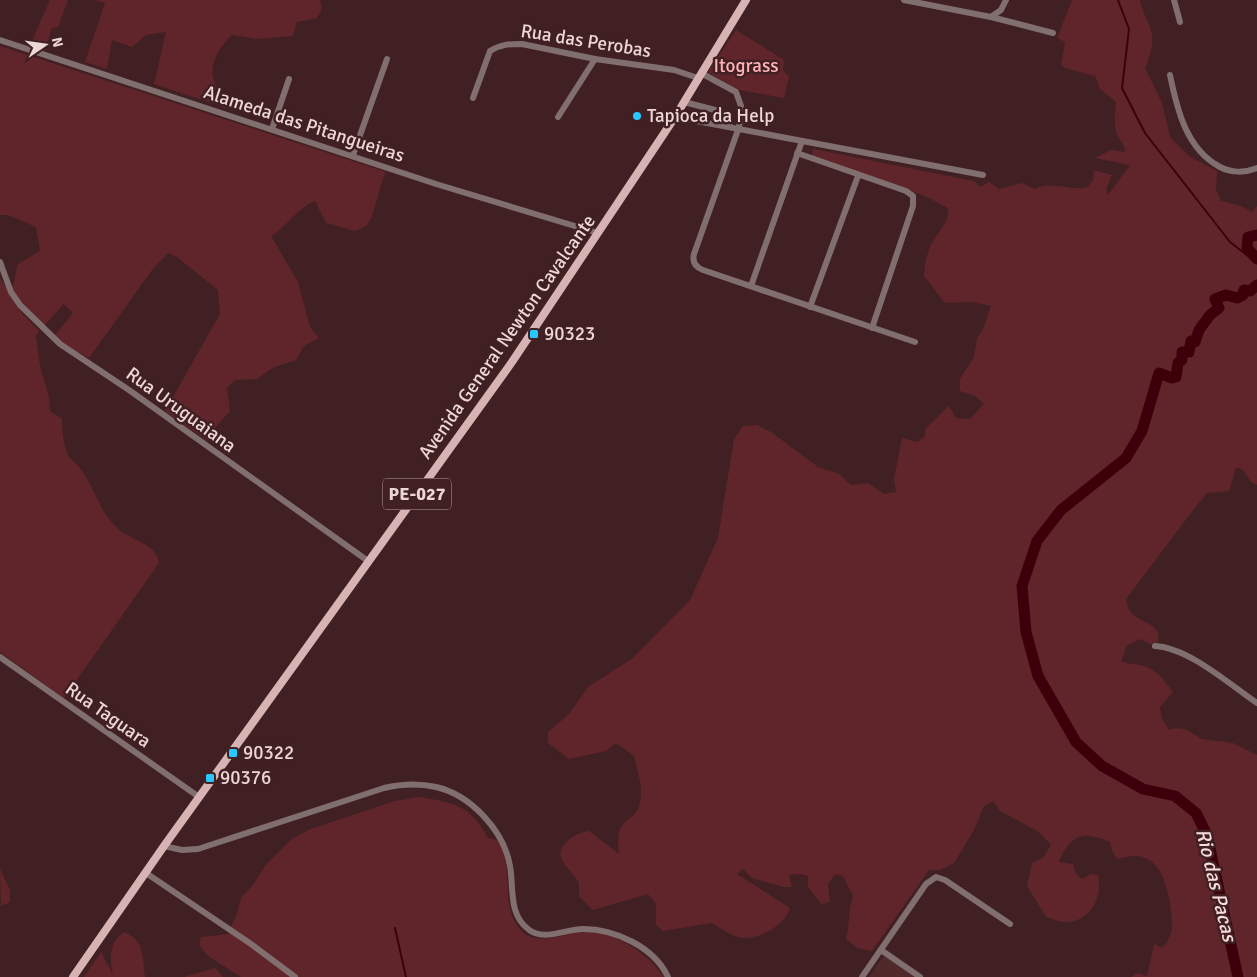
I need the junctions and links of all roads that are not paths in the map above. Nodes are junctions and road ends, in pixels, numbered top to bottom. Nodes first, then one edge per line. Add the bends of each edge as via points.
1 (746, 0) edge
2 (904, 0) edge
3 (1006, 0) edge
4 (1174, 0) edge
5 (991, 17) junction
6 (1180, 22) dead end
7 (1053, 33) dead end
8 (0, 40) edge
9 (387, 59) dead end
10 (595, 59) junction
11 (699, 75) junction
12 (1170, 75) dead end
13 (289, 78) dead end
14 (473, 98) dead end
15 (684, 102) junction
16 (558, 117) dead end
17 (675, 117) junction
18 (730, 126) junction
19 (739, 127) junction
20 (272, 129) junction
21 (802, 141) junction
22 (812, 143) junction
23 (797, 153) junction
24 (353, 155) junction
25 (806, 157) junction
26 (1257, 168) edge
27 (983, 175) dead end
28 (858, 176) junction
29 (598, 233) junction
30 (0, 262) edge
31 (750, 286) junction
32 (810, 307) junction
33 (872, 328) junction
34 (914, 342) dead end
35 (368, 561) junction
36 (1155, 646) dead end
37 (0, 657) edge
38 (1257, 703) edge
39 (199, 797) junction
40 (164, 846) junction
41 (146, 873) junction
42 (1010, 924) dead end
43 (881, 950) junction
44 (73, 977) edge
45 (296, 977) edge
46 (668, 977) edge
47 (862, 977) edge
48 (920, 977) edge

1 - 11 main road, Avenida General Newton Cavalcante / PE-027
2 - 5 street
3 - 5 street via 1002,10
4 - 6 street
5 - 7 street
8 - 20 street, Alameda das Pitangueiras
9 - 24 street
10 - 11 street, Rua das Perobas
10 - 14 street, Rua das Perobas via 522,44 503,44 490,51
10 - 16 street
11 - 15 main road, Avenida General Newton Cavalcante / PE-027
11 - 19 street, Rua das Perobas via 731,88 738,95
12 - 26 street via 1185,127 1197,150 1224,169 1237,172
13 - 20 street
15 - 17 main road, Avenida General Newton Cavalcante / PE-027
15 - 18 street via 719,110
17 - 18 street
17 - 29 main road, Avenida General Newton Cavalcante / PE-027
18 - 19 street
19 - 21 street
19 - 31 street via 693,260 700,269
20 - 24 street, Alameda das Pitangueiras
21 - 22 street
21 - 23 street
22 - 25 street
22 - 27 street
23 - 25 street
23 - 31 street
24 - 29 street, Alameda das Pitangueiras
25 - 28 street
28 - 32 street
28 - 33 street via 906,191 913,200
29 - 35 main road, Avenida General Newton Cavalcante / PE-027 via 512,362
30 - 35 street, Rua Uruguaiana via 20,305 60,344
31 - 32 street
32 - 33 street
33 - 34 street
35 - 39 main road, Avenida General Newton Cavalcante / PE-027
36 - 38 street via 1182,653
37 - 39 street, Rua Taguara
39 - 40 main road, Avenida General Newton Cavalcante / PE-027
40 - 41 main road, Avenida General Newton Cavalcante / PE-027
40 - 46 street via 198,849 384,788 404,784 436,787 467,802 497,832 508,853 513,904 527,929 545,935 584,929 619,937 646,950
41 - 44 main road, Avenida General Newton Cavalcante / PE-027
41 - 45 street
42 - 43 street via 936,877 926,884
43 - 47 street
43 - 48 street

